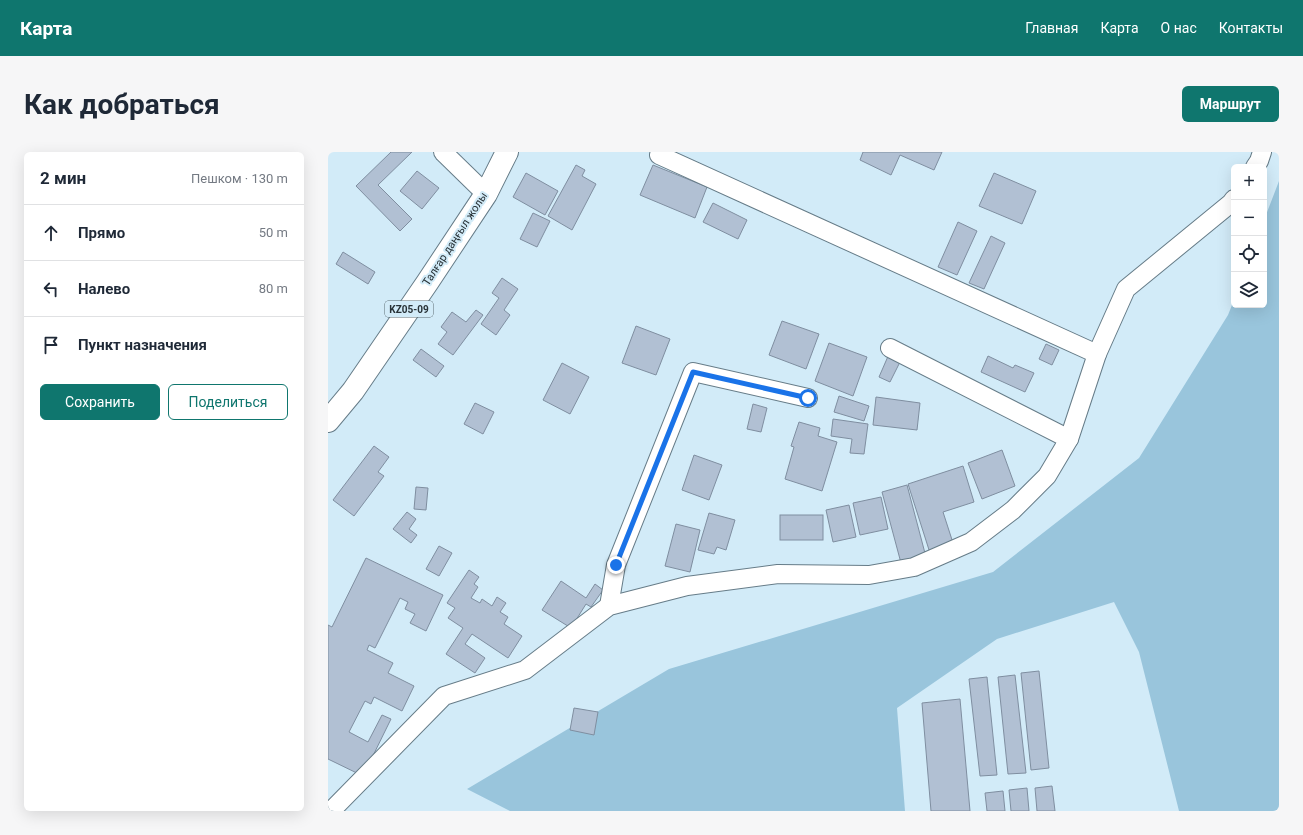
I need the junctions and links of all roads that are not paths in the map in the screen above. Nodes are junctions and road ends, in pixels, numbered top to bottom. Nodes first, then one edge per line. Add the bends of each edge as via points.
1 (443, 152) edge
2 (507, 152) edge
3 (660, 152) edge
4 (1262, 152) edge
5 (1257, 164) edge
6 (486, 194) junction
7 (1233, 200) edge
8 (890, 348) dead end
9 (1097, 354) junction
10 (808, 398) dead end
11 (328, 421) edge
12 (1069, 439) junction
13 (609, 606) junction
14 (329, 811) edge

1 - 6 street
2 - 6 main road, Талғар даңғыл жолы / KZ05-09
3 - 9 street via 659,154
4 - 5 street
6 - 11 main road, Талғар даңғыл жолы / KZ05-09 via 423,289
7 - 9 street via 1126,289
8 - 12 street
9 - 12 street
10 - 13 street via 693,372 616,565
12 - 13 street via 1047,476 1013,510 971,542 914,567 869,575 762,576 687,586
13 - 14 street via 525,670 444,696

